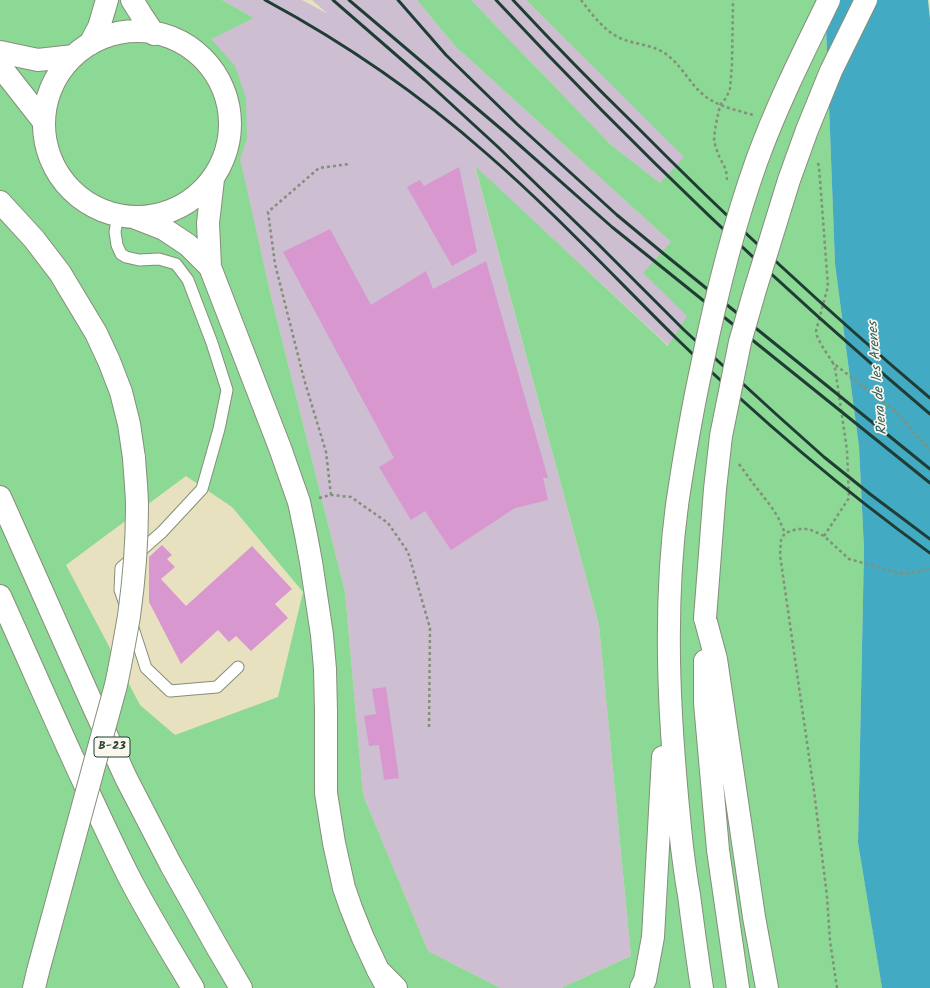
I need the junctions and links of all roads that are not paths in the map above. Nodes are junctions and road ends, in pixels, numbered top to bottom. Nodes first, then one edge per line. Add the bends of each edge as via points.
1 (107, 0) edge
2 (132, 0) edge
3 (829, 0) edge
4 (866, 0) edge
5 (154, 34) junction
6 (82, 50) junction
7 (0, 52) edge
8 (0, 66) edge
9 (44, 122) junction
10 (213, 179) junction
11 (0, 202) edge
12 (126, 216) junction
13 (210, 267) junction
14 (0, 497) edge
15 (0, 596) edge
16 (238, 667) dead end
17 (714, 704) junction
18 (668, 717) junction
19 (383, 979) edge
20 (36, 980) edge
21 (193, 988) edge
22 (241, 988) edge
23 (396, 988) edge
24 (641, 988) edge
25 (702, 988) edge
26 (738, 988) edge
27 (767, 988) edge

1 - 6 main road via 100,27
2 - 5 main road
3 - 18 main road, bridge via 781,101 757,160 711,320 683,460 674,526 670,584
4 - 17 main road, bridge via 831,71 802,144 754,290 740,342 721,436 705,618
5 - 6 main road via 130,33 109,36
5 - 10 main road via 171,38 190,47 206,61 219,78 227,98 229,140 223,160
6 - 7 main road via 38,60
6 - 9 main road via 62,70 52,86 46,103
8 - 9 main road
9 - 12 main road via 46,143 53,163 64,182 79,197 98,208
10 - 12 main road via 207,187 181,206 146,217
10 - 13 main road via 208,223
11 - 20 main road, bridge via 34,239 60,273 96,333 109,361 121,392 129,424 137,505 129,616 116,685
12 - 13 main road via 164,229 188,245
12 - 16 lane via 115,232 121,254 126,258 159,259 176,264 188,280 227,390 202,489 162,532 121,568 120,590 146,668 170,691 217,687
13 - 19 main road via 299,502 317,598 325,670 326,793 332,836 351,908
14 - 22 main road, B-23 via 126,778 171,865
15 - 21 main road via 76,768 129,876
17 - 26 main road via 718,850
17 - 27 main road via 739,819
18 - 24 main road via 653,937 645,980
18 - 25 main road via 682,848
19 - 23 main road

